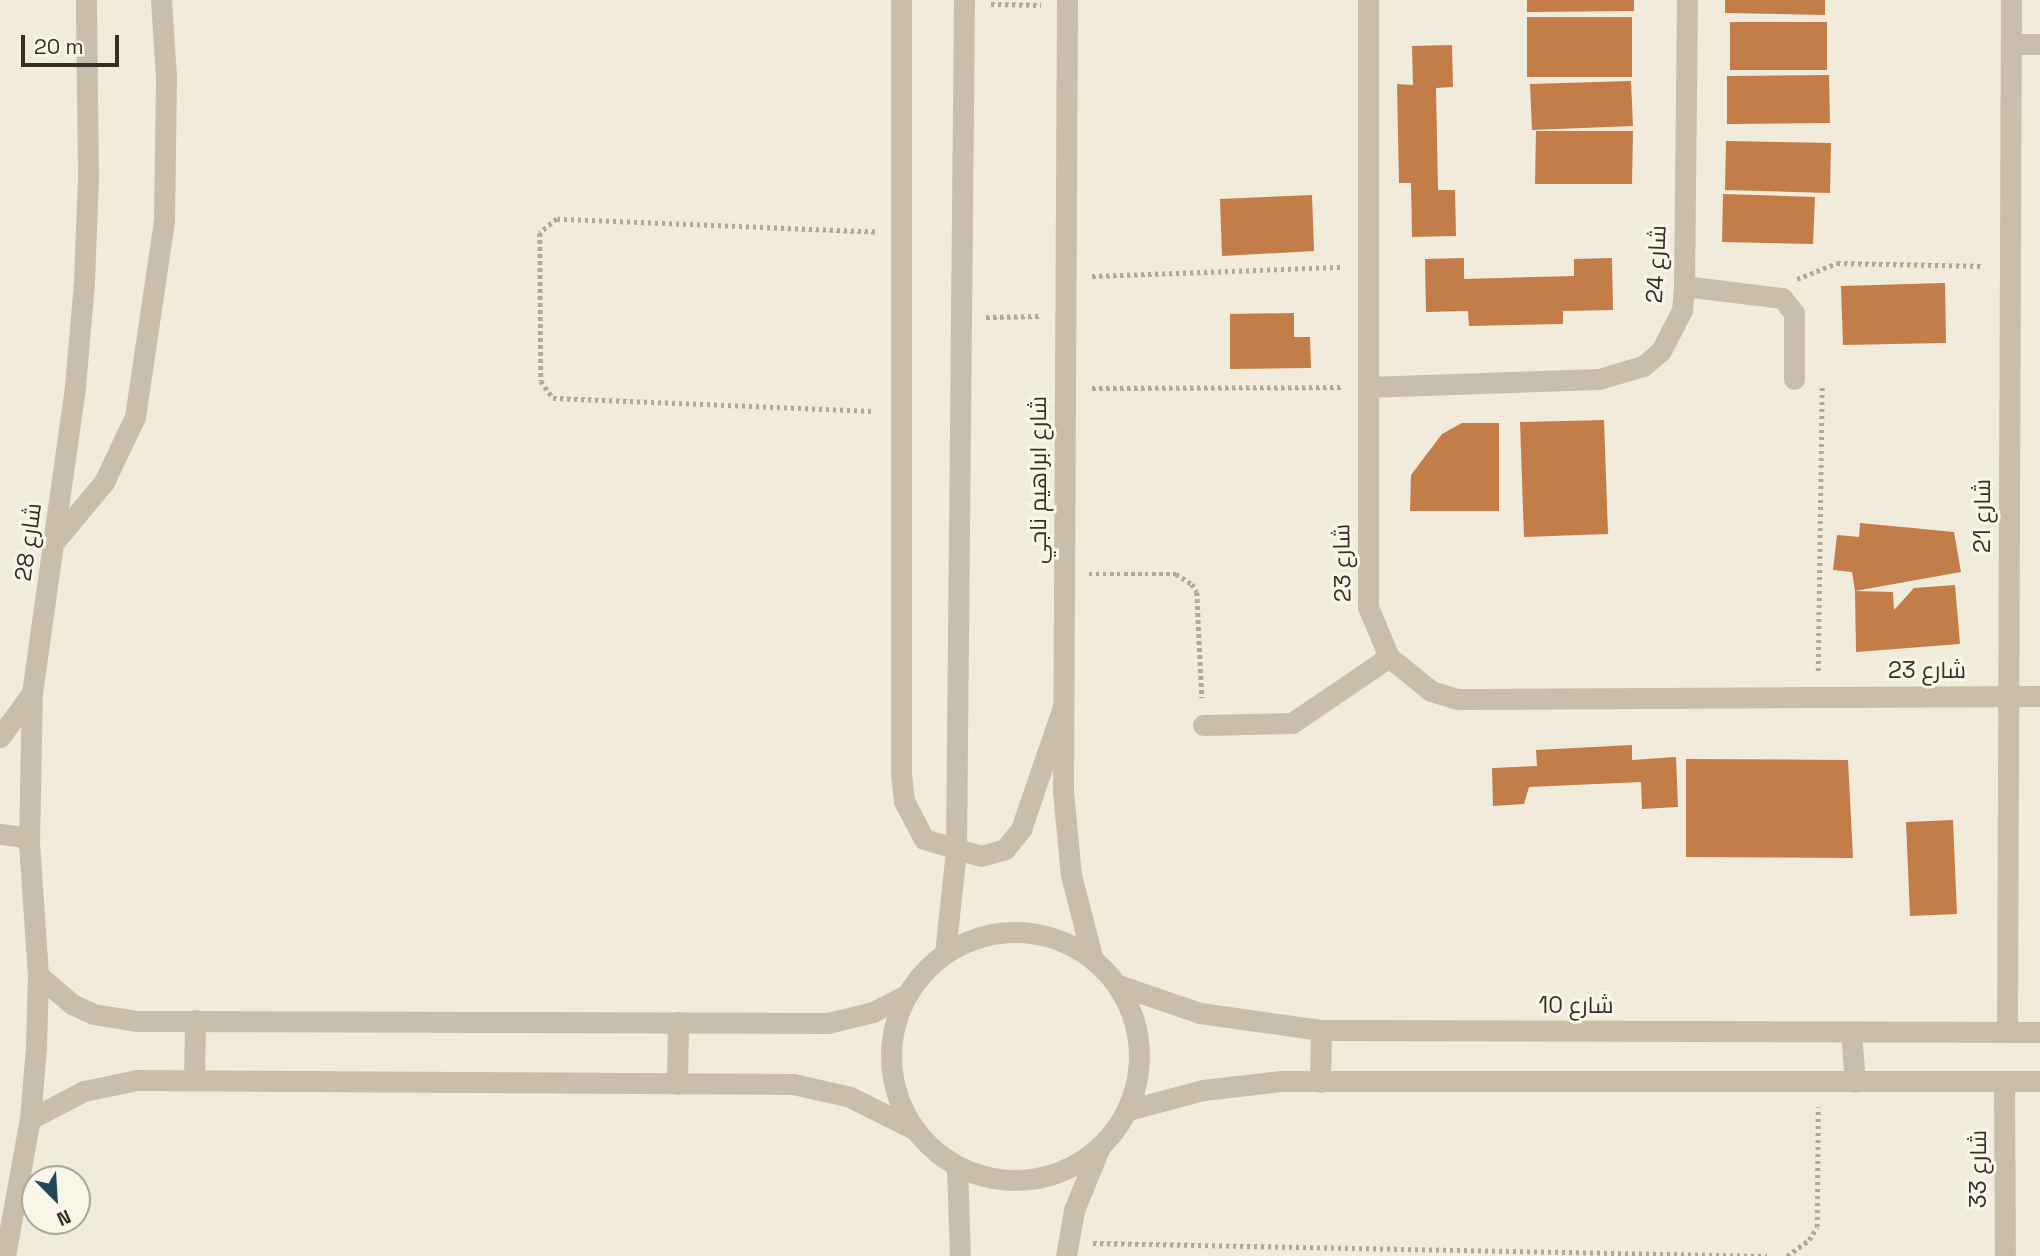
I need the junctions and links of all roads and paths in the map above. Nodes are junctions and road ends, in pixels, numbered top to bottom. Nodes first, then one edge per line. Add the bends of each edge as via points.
1 (86, 0) edge
2 (161, 0) edge
3 (901, 0) edge
4 (1368, 0) edge
5 (1687, 0) edge
6 (2011, 0) edge
7 (964, 2) edge
8 (1067, 2) edge
9 (2011, 44) junction
10 (2040, 44) edge
11 (902, 233) junction
12 (1368, 266) junction
13 (2009, 267) junction
14 (1065, 276) junction
15 (1684, 286) junction
16 (1773, 295) junction
17 (1065, 316) junction
18 (960, 318) junction
19 (1794, 379) dead end
20 (1820, 379) dead end
21 (1368, 387) junction
22 (1065, 388) junction
23 (900, 412) junction
24 (55, 541) junction
25 (1064, 574) junction
26 (1389, 657) junction
27 (32, 693) junction
28 (1818, 696) junction
29 (2007, 696) junction
30 (2040, 696) edge
31 (1063, 707) junction
32 (1203, 725) joint
33 (0, 737) edge
34 (0, 834) edge
35 (29, 844) junction
36 (956, 850) junction
37 (945, 953) junction
38 (1092, 957) junction
39 (38, 975) junction
40 (1118, 985) junction
41 (906, 995) junction
42 (195, 1020) junction
43 (678, 1022) junction
44 (1321, 1030) junction
45 (1851, 1032) junction
46 (2007, 1032) junction
47 (2040, 1032) edge
48 (194, 1080) junction
49 (1320, 1082) junction
50 (1818, 1082) junction
51 (1854, 1082) junction
52 (2004, 1082) junction
53 (2040, 1082) edge
54 (677, 1084) junction
55 (1128, 1110) junction
56 (30, 1119) junction
57 (914, 1129) junction
58 (1099, 1149) junction
59 (957, 1167) junction
60 (1066, 1249) edge
61 (1370, 1249) junction
62 (1452, 1254) edge
63 (1627, 1255) edge
64 (5, 1256) edge
65 (960, 1256) edge
66 (1370, 1256) edge
67 (1767, 1256) edge
68 (1787, 1256) edge
69 (2005, 1256) edge

1 - 24 street, شارع 28 via 84,281
2 - 24 street via 166,77 164,220 135,417 104,482
3 - 11 street
4 - 12 street, شارع 23
5 - 15 street, شارع 24
6 - 9 street, شارع 21
7 - 8 path
7 - 18 street
8 - 14 street, شارع ابراهيم ناجي
9 - 10 street
9 - 13 street, شارع 21
11 - 23 street
11 - 23 path via 557,219 540,233 541,381 553,398
12 - 14 path
12 - 21 street, شارع 23
13 - 16 path via 1837,263 1813,269
13 - 29 street, شارع 21
14 - 17 street, شارع ابراهيم ناجي
15 - 16 street
15 - 21 street, شارع 24 via 1682,310 1661,351 1622,375
16 - 19 street via 1782,298 1794,313
17 - 18 path
17 - 22 street, شارع ابراهيم ناجي
18 - 36 street
20 - 28 path
21 - 22 path
21 - 26 street, شارع 23 via 1368,607
22 - 25 street, شارع ابراهيم ناجي
23 - 36 street via 904,801 924,839
24 - 27 street, شارع 28
25 - 31 street, شارع ابراهيم ناجي
25 - 32 path via 1176,574 1192,583 1197,592
26 - 28 street, شارع 23 via 1431,691 1458,699
26 - 32 street via 1292,723
27 - 33 street
27 - 35 street, شارع 28
28 - 29 street, شارع 23
29 - 30 street, شارع 23
29 - 46 street, شارع 21
31 - 36 street via 1015,840 994,855
31 - 38 street, شارع ابراهيم ناجي via 1066,833
34 - 35 street via 24,837
35 - 39 street, شارع 28
36 - 37 street
37 - 38 street via 973,939 1035,932
37 - 41 street
38 - 40 street
39 - 42 street via 52,991 93,1014 137,1021
39 - 56 street, شارع 28
40 - 44 street, شارع 10 via 1242,1022
40 - 55 street via 1133,1014 1140,1046 1138,1079
41 - 43 street via 873,1012 828,1023
41 - 57 street via 890,1049 892,1077
42 - 43 street
42 - 48 street
43 - 54 street
44 - 45 street, شارع 10
44 - 49 street
45 - 46 street, شارع 10
45 - 51 street
46 - 47 street, شارع 10
48 - 54 street
48 - 56 street via 110,1084 55,1103
49 - 50 street
49 - 55 street via 1203,1090
50 - 51 street
50 - 68 path via 1816,1227 1809,1240
51 - 52 street
52 - 53 street
52 - 69 street, شارع 33
54 - 57 street via 793,1084 822,1089 872,1106
55 - 58 street
56 - 64 street, شارع 28
57 - 59 street
58 - 59 street via 1064,1170 1015,1181
58 - 60 street via 1078,1200
59 - 65 street
60 - 61 path
61 - 62 path
61 - 66 path
62 - 63 path
63 - 67 path

